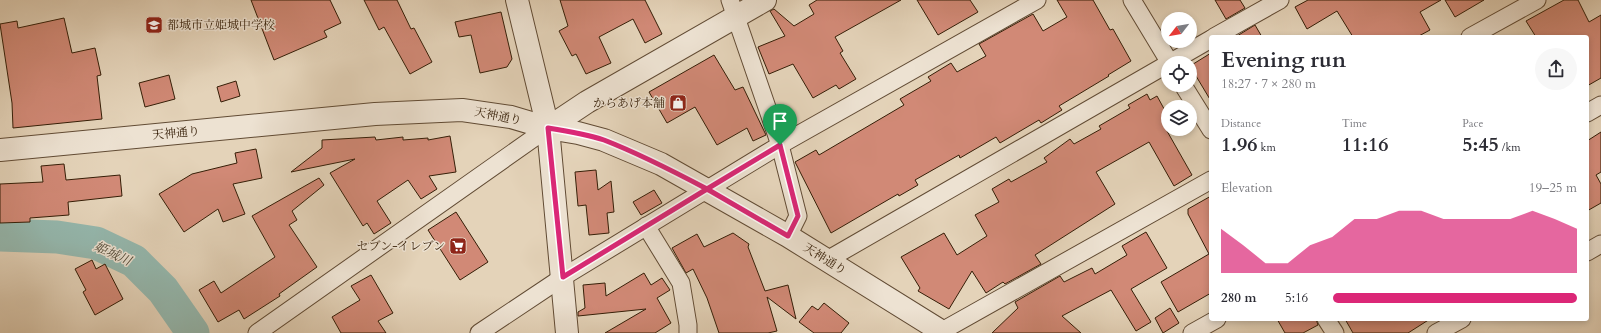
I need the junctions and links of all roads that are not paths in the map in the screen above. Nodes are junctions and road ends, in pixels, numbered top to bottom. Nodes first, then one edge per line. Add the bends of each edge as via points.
1 (517, 0) edge
2 (765, 0) edge
3 (1037, 0) edge
4 (1132, 0) edge
5 (1280, 0) edge
6 (1537, 0) edge
7 (733, 8) edge
8 (1218, 35) edge
9 (1474, 35) edge
10 (1209, 39) edge
11 (1166, 56) edge
12 (1180, 56) edge
13 (1161, 67) edge
14 (1188, 92) edge
15 (1601, 105) edge
16 (1589, 112) edge
17 (1209, 127) edge
18 (548, 128) junction
19 (780, 145) junction
20 (0, 150) edge
21 (1209, 181) edge
22 (707, 189) junction
23 (646, 226) junction
24 (788, 236) junction
25 (1601, 244) edge
26 (1589, 251) edge
27 (827, 260) junction
28 (563, 277) junction
29 (1213, 321) edge
30 (1327, 321) edge
31 (1458, 321) edge
32 (943, 332) edge
33 (257, 333) edge
34 (479, 333) edge
35 (567, 333) edge
36 (688, 333) edge
37 (1192, 333) edge
38 (1334, 333) edge
39 (1436, 333) edge

1 - 18 street
2 - 7 street
3 - 19 street
4 - 11 street
5 - 8 street
6 - 9 street
7 - 18 street
7 - 19 street
10 - 12 street
13 - 27 street
14 - 17 street
15 - 16 street
18 - 20 street, 天神通り via 511,117 462,110 375,114
18 - 22 street, 天神通り via 604,140 661,164
18 - 28 street
18 - 33 street
19 - 22 street
19 - 24 street via 798,216
21 - 32 street
22 - 23 street
22 - 24 street, 天神通り
23 - 28 street
23 - 36 street via 681,283
24 - 27 street, 天神通り
25 - 26 street
27 - 32 street, 天神通り
28 - 34 street
28 - 35 street
29 - 37 street
30 - 38 street
31 - 39 street

